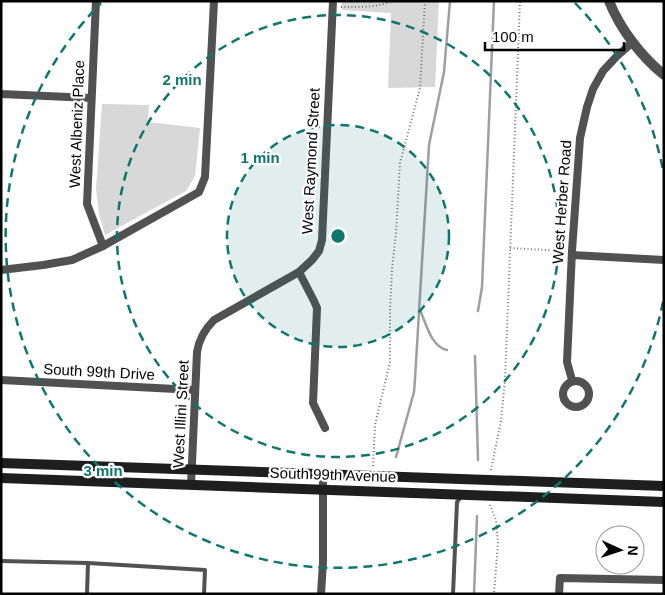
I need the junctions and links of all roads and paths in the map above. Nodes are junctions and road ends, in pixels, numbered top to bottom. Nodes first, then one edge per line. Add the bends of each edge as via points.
1 (96, 1) edge
2 (214, 1) edge
3 (392, 1) edge
4 (425, 1) edge
5 (520, 1) edge
6 (610, 1) edge
7 (333, 4) edge
8 (634, 42) junction
9 (664, 75) edge
10 (1, 94) edge
11 (91, 98) junction
12 (103, 246) junction
13 (510, 248) junction
14 (572, 253) junction
15 (664, 260) edge
16 (1, 270) edge
17 (299, 272) junction
18 (199, 344) joint
19 (1, 380) edge
20 (572, 380) dead end
21 (195, 390) junction
22 (326, 428) dead end
23 (1, 463) edge
24 (373, 468) dead end
25 (192, 470) junction
26 (324, 475) junction
27 (1, 478) edge
28 (488, 480) junction
29 (191, 485) junction
30 (664, 486) edge
31 (323, 490) junction
32 (466, 495) junction
33 (487, 496) junction
34 (664, 502) edge
35 (1, 561) edge
36 (88, 563) junction
37 (664, 580) edge
38 (86, 594) edge
39 (204, 594) edge
40 (321, 594) edge
41 (453, 594) edge
42 (494, 594) edge
43 (559, 594) edge

1 - 11 street, West Albeniz Place
2 - 12 street via 205,177 199,192
3 - 7 path via 360,7
4 - 24 path via 420,88 400,163 392,269 390,362 375,425
5 - 13 path
6 - 8 street
7 - 17 street, West Raymond Street via 322,240 319,251
8 - 9 street
8 - 14 street, West Herber Road via 603,71 587,107 580,138
10 - 11 street
11 - 12 street, West Albeniz Place via 87,204
12 - 16 street via 72,260
13 - 14 path
13 - 28 path via 505,380 501,420
14 - 15 street
14 - 20 street, West Herber Road via 567,362
17 - 18 street, West Raymond Street via 214,320
17 - 22 street via 316,308 313,403
18 - 21 street, West Illini Street
19 - 21 street, South 99th Drive
21 - 25 street, West Illini Street
23 - 25 main road, South 99th Avenue
25 - 26 main road, South 99th Avenue
25 - 29 street, West Illini Street
26 - 28 main road, South 99th Avenue
26 - 31 street
27 - 29 main road, South 99th Avenue
28 - 30 main road, South 99th Avenue
29 - 31 main road, South 99th Avenue
31 - 32 main road, South 99th Avenue
31 - 40 street
32 - 33 main road, South 99th Avenue
32 - 41 lane via 457,502
33 - 34 main road, South 99th Avenue
33 - 42 path via 496,520 498,543
35 - 36 lane
36 - 38 lane
36 - 39 lane via 205,570
37 - 43 street via 560,578

